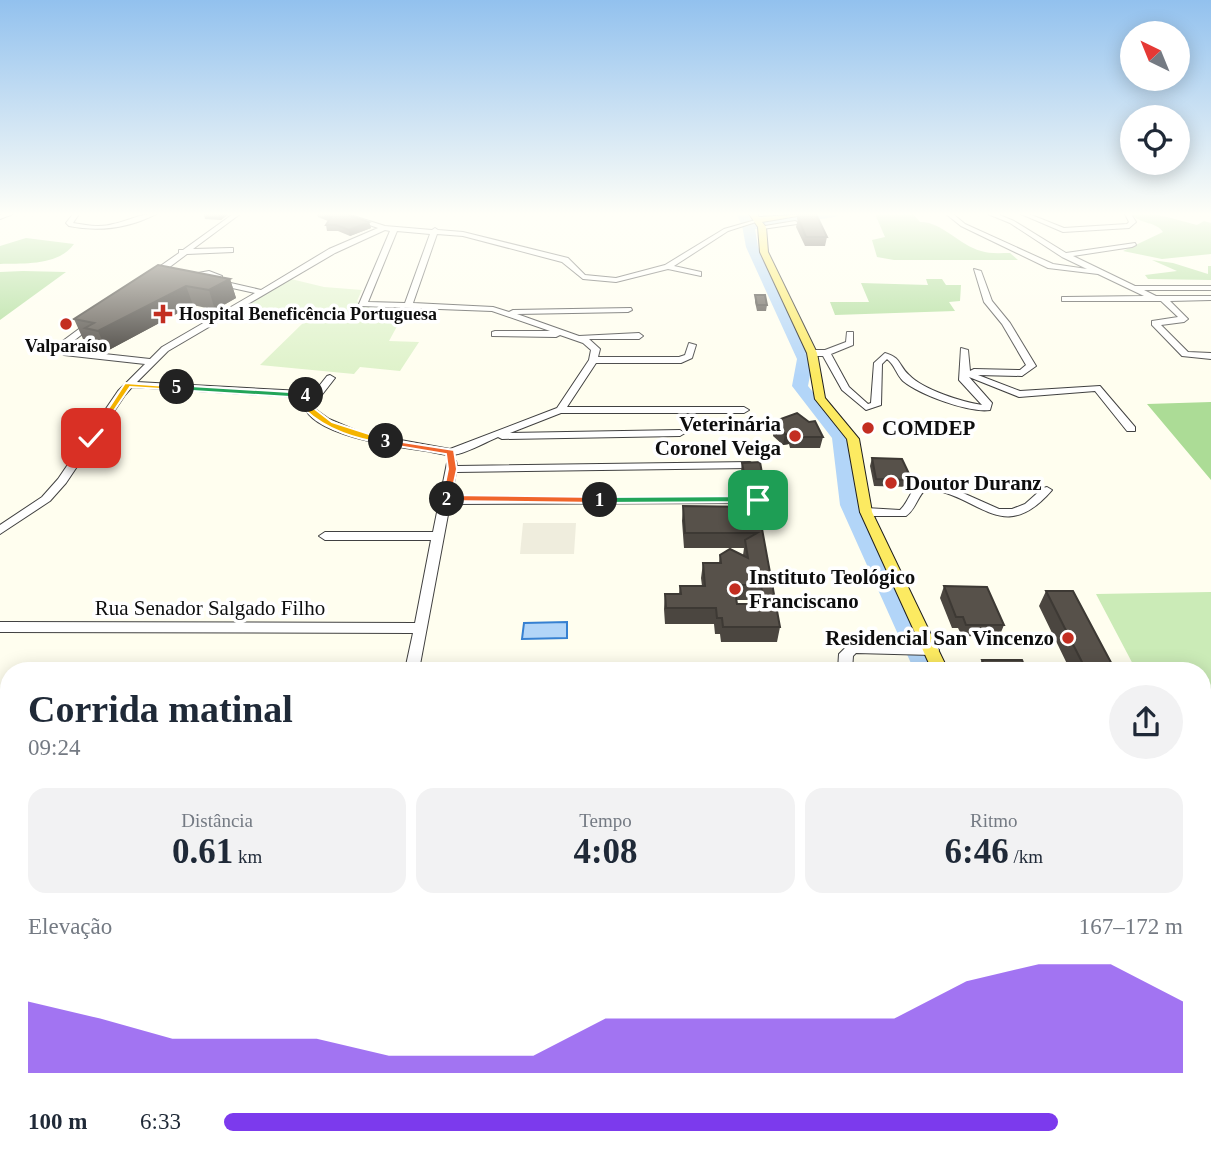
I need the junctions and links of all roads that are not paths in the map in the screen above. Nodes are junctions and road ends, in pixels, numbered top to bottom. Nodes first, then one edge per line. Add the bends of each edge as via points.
1 (302, 268) edge
2 (374, 268) edge
3 (421, 268) edge
4 (574, 268) edge
5 (664, 268) edge
6 (673, 268) edge
7 (772, 268) edge
8 (1063, 268) edge
9 (1096, 268) edge
10 (146, 269) edge
11 (161, 270) joint
12 (976, 271) dead end
13 (1103, 271) junction
14 (698, 274) dead end
15 (188, 278) edge
16 (142, 284) edge
17 (1136, 288) junction
18 (1153, 288) junction
19 (1211, 288) edge
20 (261, 292) junction
21 (1158, 298) junction
22 (1211, 298) edge
23 (1065, 299) dead end
24 (408, 306) junction
25 (628, 310) dead end
26 (506, 312) junction
27 (103, 313) edge
28 (495, 334) dead end
29 (850, 334) dead end
30 (571, 336) junction
31 (639, 336) dead end
32 (692, 345) dead end
33 (964, 350) dead end
34 (812, 353) junction
35 (826, 353) junction
36 (1211, 356) edge
37 (593, 360) junction
38 (150, 362) junction
39 (963, 372) junction
40 (330, 378) dead end
41 (128, 384) junction
42 (314, 399) junction
43 (560, 410) junction
44 (744, 410) dead end
45 (1131, 429) dead end
46 (680, 433) dead end
47 (493, 436) junction
48 (451, 452) junction
49 (750, 465) edge
50 (453, 469) junction
51 (1046, 490) dead end
52 (446, 500) junction
53 (758, 500) dead end
54 (866, 512) junction
55 (0, 530) edge
56 (325, 536) dead end
57 (439, 536) junction
58 (0, 627) edge
59 (420, 628) junction
60 (932, 650) junction
61 (414, 662) edge
62 (846, 662) edge
63 (937, 662) edge

1 - 20 street
2 - 24 street via 362,302
3 - 24 street
4 - 5 street via 592,279 635,277
6 - 14 street
7 - 34 main road
8 - 13 street
9 - 13 street
10 - 11 street
11 - 16 street
12 - 39 street via 988,302 1031,366 1022,373
13 - 17 street
15 - 20 street via 209,273 219,278 218,282
17 - 18 street
17 - 21 street
18 - 19 street
18 - 21 street
20 - 38 street
21 - 22 street
21 - 23 street
21 - 36 street via 1184,319 1155,323 1185,354
24 - 26 street
25 - 26 street
26 - 30 street
27 - 38 street via 63,350
28 - 30 street
29 - 35 street via 850,343
30 - 31 street
30 - 37 street via 594,346
32 - 37 street via 690,356 681,360
33 - 39 street
34 - 35 street
34 - 54 main road via 820,399 853,439
35 - 39 street via 845,388 866,407 876,405 878,363 885,356 896,360 908,380 987,408 988,403 964,380
37 - 43 street
38 - 41 street
39 - 45 street via 1019,394 1097,388
40 - 42 street
41 - 42 street via 302,394
41 - 55 street via 62,481 46,499
42 - 48 street via 310,410 348,433
43 - 44 street
43 - 47 street
46 - 47 street
47 - 48 street
48 - 50 street
49 - 50 street
50 - 52 street
51 - 54 street via 1028,509 1008,512 978,507 951,489 924,486 902,513
52 - 53 street
52 - 57 street
54 - 60 main road
56 - 57 street
57 - 59 street
58 - 59 street, Rua Senador Salgado Filho
59 - 61 street
60 - 62 street via 853,648
60 - 63 main road

